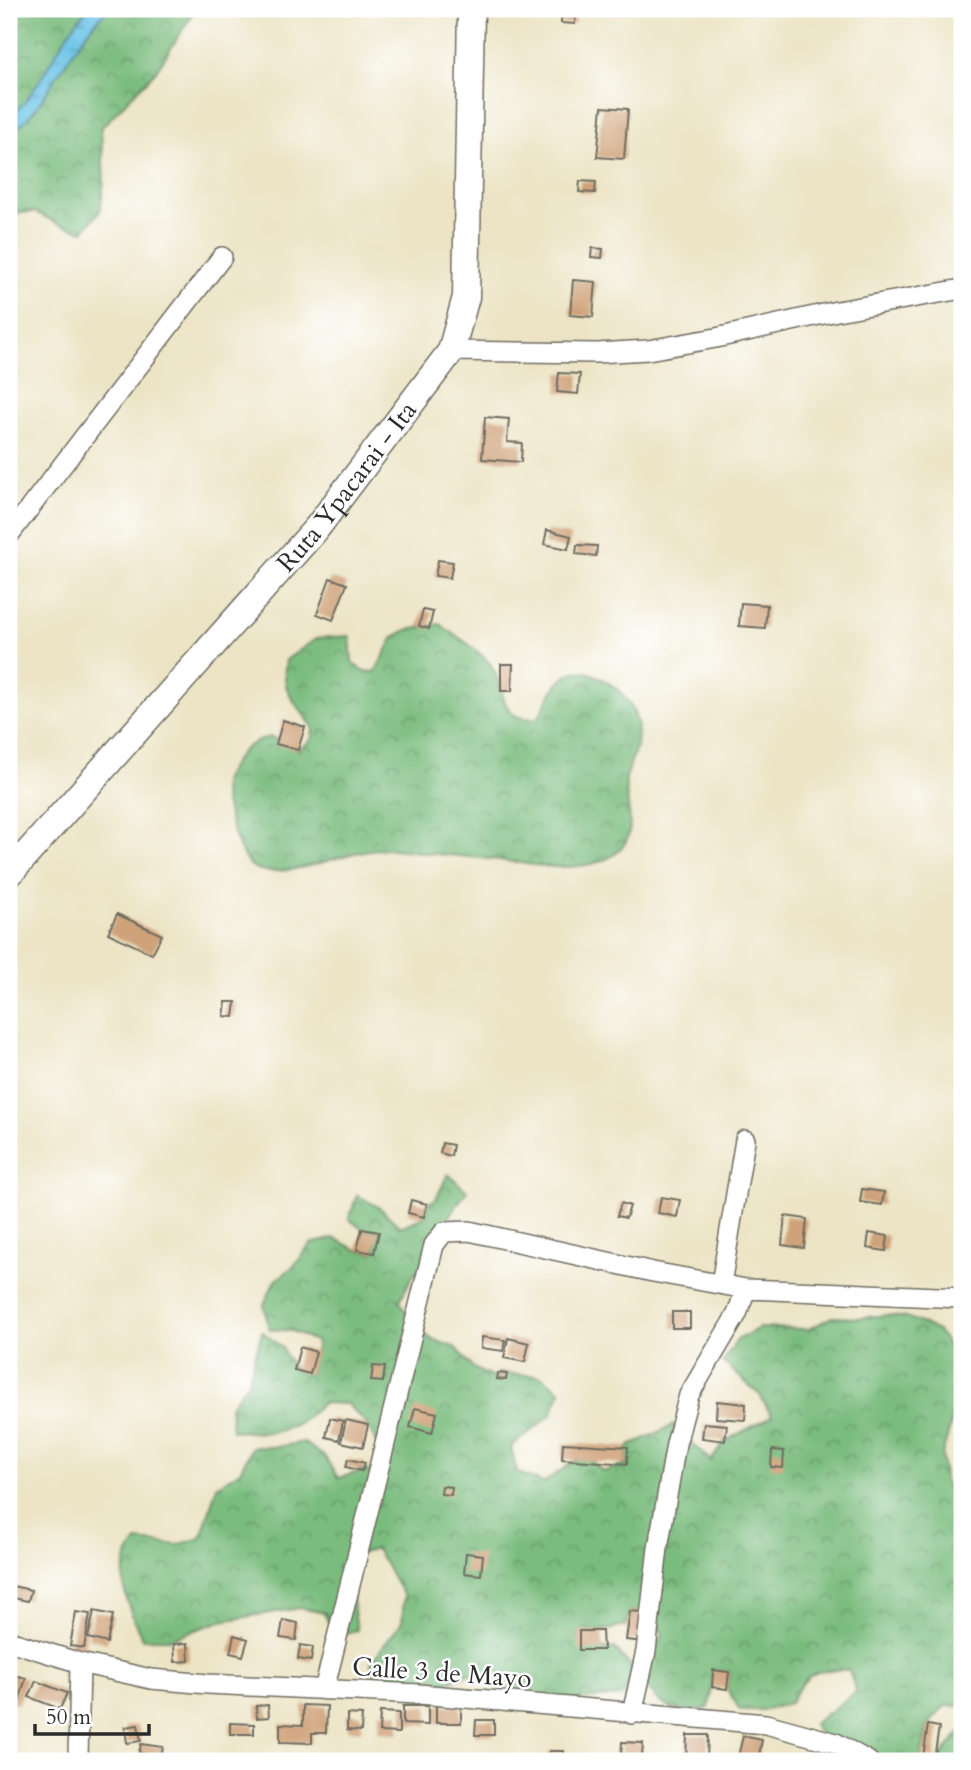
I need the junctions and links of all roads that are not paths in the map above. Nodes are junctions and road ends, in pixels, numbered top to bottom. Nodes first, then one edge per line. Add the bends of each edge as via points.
1 (471, 9) edge
2 (222, 257) dead end
3 (962, 289) edge
4 (451, 351) junction
5 (9, 535) edge
6 (9, 874) edge
7 (746, 1140) dead end
8 (722, 1284) junction
9 (746, 1289) junction
10 (962, 1298) edge
11 (9, 1641) edge
12 (80, 1663) junction
13 (324, 1690) junction
14 (632, 1714) junction
15 (78, 1761) edge
16 (868, 1761) edge

1 - 4 street, Ruta Ypacarai - Ita via 466,297
2 - 5 street
3 - 4 street via 648,350
4 - 6 street, Ruta Ypacarai - Ita via 316,528
7 - 8 street
8 - 9 street
8 - 13 street via 469,1231 444,1232 434,1244
9 - 10 street
9 - 14 street via 737,1314 690,1395 676,1444 646,1651
11 - 12 street, Calle 3 de Mayo
12 - 13 street, Calle 3 de Mayo via 151,1679
12 - 15 street
13 - 14 street, Calle 3 de Mayo
14 - 16 street, Calle 3 de Mayo via 766,1724 836,1743

